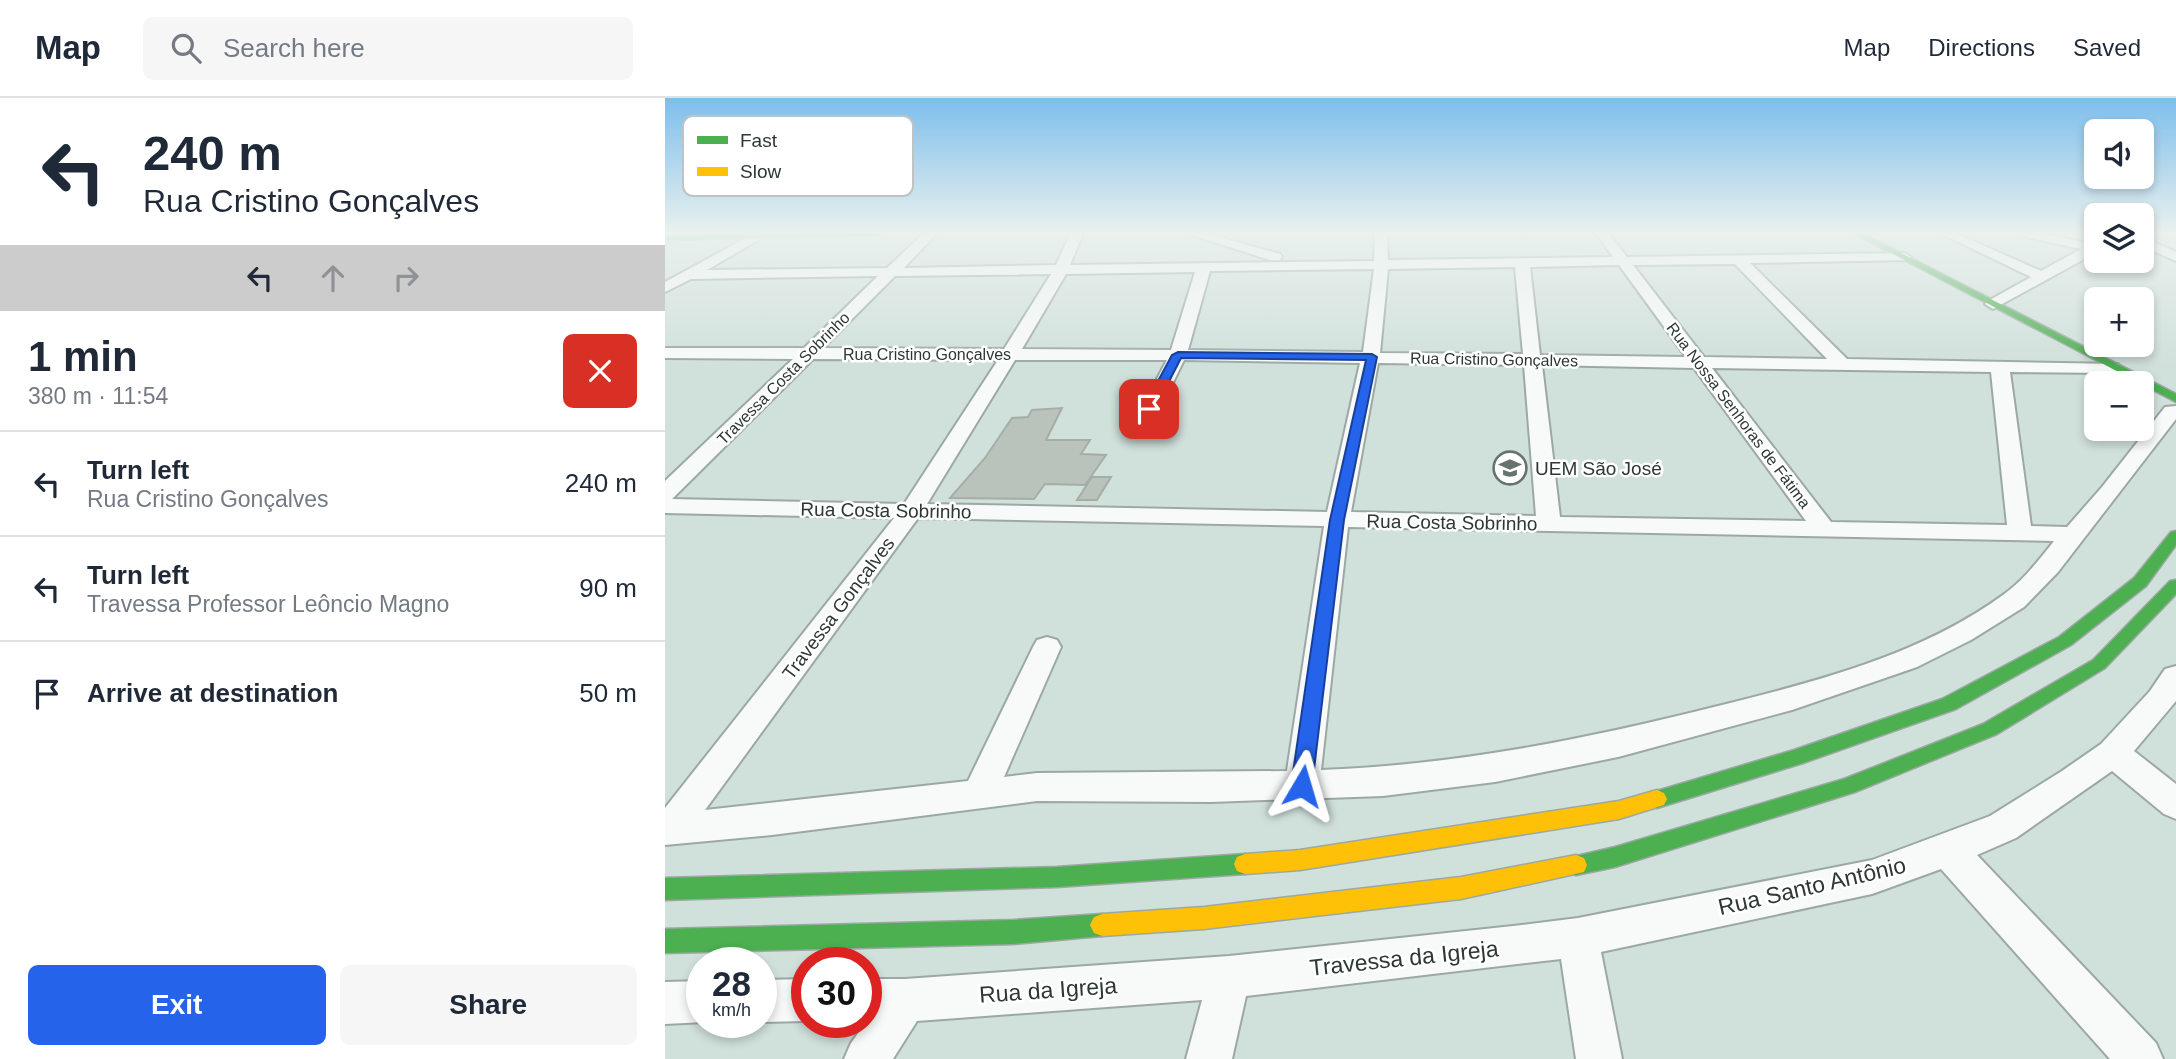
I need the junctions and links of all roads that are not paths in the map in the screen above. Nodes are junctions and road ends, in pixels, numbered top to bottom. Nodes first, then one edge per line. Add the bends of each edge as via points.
1 (682, 278) edge
2 (885, 278) edge
3 (1056, 278) edge
4 (1201, 278) edge
5 (1380, 278) edge
6 (1525, 278) edge
7 (1636, 278) edge
8 (1757, 278) edge
9 (1935, 278) edge
10 (1940, 278) edge
11 (2037, 278) edge
12 (665, 288) edge
13 (1993, 304) junction
14 (665, 353) edge
15 (806, 354) junction
16 (1010, 355) junction
17 (1178, 355) junction
18 (1372, 357) junction
19 (1534, 360) junction
20 (1700, 362) junction
21 (1842, 365) junction
22 (2000, 368) junction
23 (2105, 371) edge
24 (2106, 371) edge
25 (2084, 372) edge
26 (2154, 395) edge
27 (2154, 399) edge
28 (2175, 405) edge
29 (1140, 430) dead end
30 (665, 494) edge
31 (665, 506) edge
32 (912, 510) junction
33 (1337, 520) junction
34 (1549, 523) junction
35 (1825, 530) junction
36 (2020, 533) junction
37 (2072, 534) junction
38 (2176, 535) edge
39 (2176, 585) edge
40 (1047, 648) dead end
41 (2171, 694) edge
42 (2113, 753) junction
43 (1302, 786) junction
44 (980, 793) junction
45 (2176, 804) edge
46 (667, 829) edge
47 (1948, 850) junction
48 (665, 889) edge
49 (1578, 937) junction
50 (665, 941) edge
51 (1230, 978) junction
52 (886, 1000) edge
53 (686, 1002) edge
54 (665, 1003) edge
55 (867, 1059) edge
56 (1209, 1059) edge
57 (1599, 1059) edge
58 (2140, 1059) edge

1 - 12 street
2 - 15 street, Travessa Costa Sobrinho
3 - 16 street, Travessa Gonçalves
4 - 17 street
5 - 18 street
6 - 19 street
7 - 20 street, Rua Nossa Senhoras de Fátima
8 - 21 street
9 - 23 main road
10 - 13 main road
11 - 13 street
13 - 24 main road
14 - 15 street, Rua Cristino Gonçalves
15 - 16 street, Rua Cristino Gonçalves
15 - 30 street, Travessa Costa Sobrinho
16 - 17 street, Rua Cristino Gonçalves
16 - 32 street, Travessa Gonçalves
17 - 18 street, Rua Cristino Gonçalves
17 - 29 street
18 - 19 street, Rua Cristino Gonçalves
18 - 33 street
19 - 20 street, Rua Cristino Gonçalves
19 - 34 street
20 - 21 street, Rua Cristino Gonçalves
20 - 35 street, Rua Nossa Senhoras de Fátima
21 - 22 street, Rua Cristino Gonçalves
22 - 25 street, Rua Cristino Gonçalves
22 - 36 street
26 - 28 main road
27 - 28 main road
28 - 37 street
31 - 32 street, Rua Costa Sobrinho
32 - 33 street, Rua Costa Sobrinho
32 - 46 street, Travessa Gonçalves
33 - 34 street, Rua Costa Sobrinho
33 - 43 street
34 - 35 street, Rua Costa Sobrinho
35 - 36 street, Rua Costa Sobrinho
36 - 37 street, Rua Costa Sobrinho
37 - 43 street via 2036,581 1992,615 1907,660 1793,699 1618,744 1495,768 1383,782
38 - 48 main road via 2140,582 2065,641 1949,704 1796,757 1619,810 1300,860 1057,877
39 - 50 main road via 2099,664 1990,729 1848,786 1615,857 1461,888 1204,918 1013,932
40 - 44 street
41 - 42 street, Rua Santo Antônio
42 - 45 street
42 - 47 street, Rua Santo Antônio via 2003,827
43 - 44 street via 1037,788
44 - 46 street
47 - 49 street, Rua Santo Antônio via 1872,877 1804,893
47 - 58 street
49 - 51 street, Travessa da Igreja
49 - 57 street
51 - 52 street, Rua da Igreja
51 - 56 street
52 - 55 street
53 - 54 street

